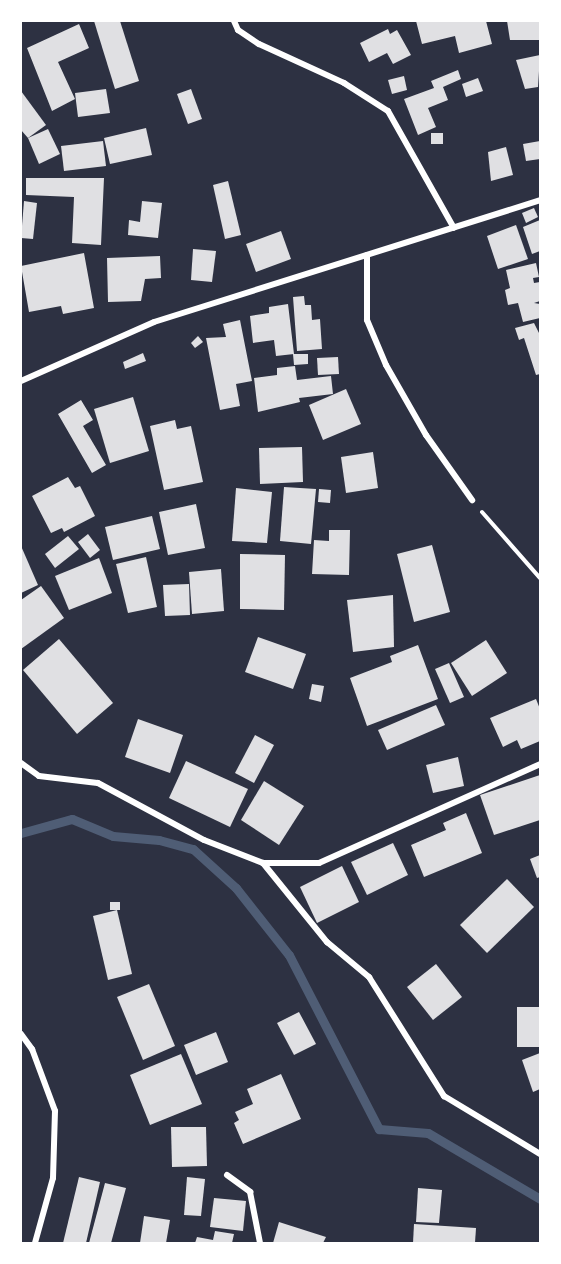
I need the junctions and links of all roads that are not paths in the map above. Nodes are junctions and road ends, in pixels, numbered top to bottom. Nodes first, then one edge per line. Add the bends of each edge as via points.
1 (234, 21) edge
2 (540, 200) edge
3 (454, 228) junction
4 (368, 255) junction
5 (21, 381) edge
6 (472, 500) road end
7 (21, 763) edge
8 (540, 764) edge
9 (263, 863) junction
10 (21, 1034) edge
11 (540, 1154) edge
12 (227, 1174) dead end
13 (35, 1243) edge
14 (260, 1243) edge

1 - 3 street via 238,30 259,45 344,83 388,111
2 - 3 street
3 - 4 street
4 - 5 street via 154,322
4 - 6 street via 367,320 386,365 426,435
7 - 9 street via 39,776 98,783 204,840
8 - 9 street via 399,831 319,863
9 - 11 street via 327,942 369,978 444,1095
10 - 13 street via 32,1049 55,1111 53,1178
12 - 14 street via 250,1192

